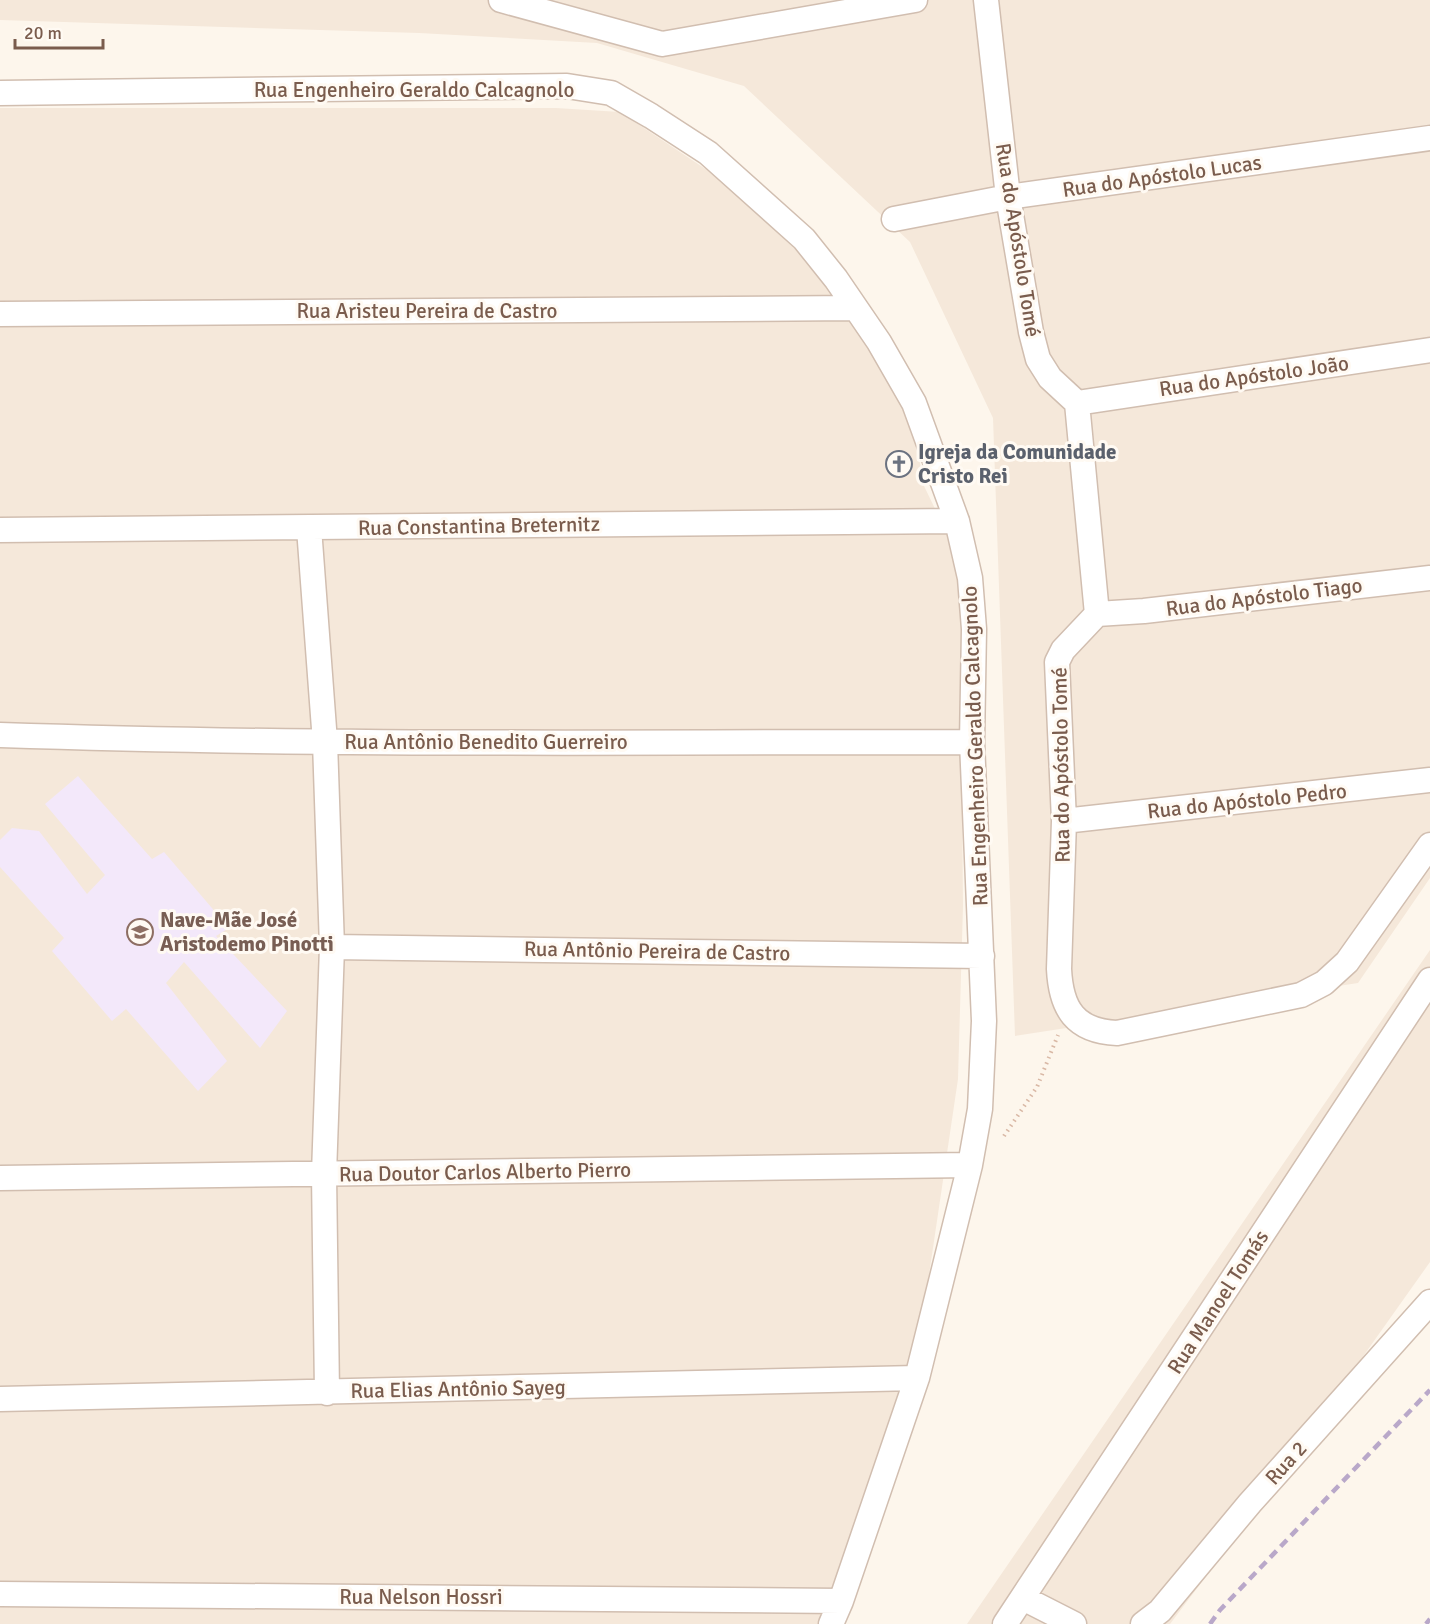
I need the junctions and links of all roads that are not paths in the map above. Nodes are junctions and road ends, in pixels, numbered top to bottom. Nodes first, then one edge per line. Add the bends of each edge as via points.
1 (501, 0) edge
2 (915, 0) edge
3 (986, 0) edge
4 (0, 93) edge
5 (1430, 138) edge
6 (1008, 197) junction
7 (894, 219) dead end
8 (855, 308) junction
9 (0, 314) edge
10 (1430, 350) edge
11 (1077, 403) junction
12 (957, 521) junction
13 (309, 528) junction
14 (0, 530) edge
15 (1430, 578) edge
16 (1097, 614) junction
17 (0, 735) edge
18 (325, 742) junction
19 (972, 742) junction
20 (1430, 780) edge
21 (1064, 821) junction
22 (1430, 845) edge
23 (332, 947) junction
24 (982, 956) junction
25 (1430, 980) edge
26 (970, 1165) junction
27 (324, 1174) junction
28 (0, 1178) edge
29 (1430, 1302) edge
30 (916, 1378) junction
31 (327, 1393) junction
32 (0, 1399) edge
33 (0, 1594) edge
34 (1023, 1598) junction
35 (841, 1601) junction
36 (831, 1624) edge
37 (1005, 1624) edge
38 (1074, 1624) edge
39 (1143, 1624) edge

1 - 2 street via 662,44
3 - 6 street, Rua do Apóstolo Tomé
4 - 8 street, Rua Engenheiro Geraldo Calcagnolo via 567,86 611,93 708,153 804,239
5 - 6 street, Rua do Apóstolo Lucas
6 - 7 street, Rua do Apóstolo Lucas
6 - 11 street, Rua do Apóstolo Tomé via 1038,359 1050,378
8 - 9 street, Rua Aristeu Pereira de Castro
8 - 12 street, Rua Engenheiro Geraldo Calcagnolo via 914,403
10 - 11 street, Rua do Apóstolo João
11 - 16 street
12 - 13 street, Rua Constantina Breternitz
12 - 19 street, Rua Engenheiro Geraldo Calcagnolo via 970,578 974,628
13 - 14 street, Rua Constantina Breternitz
13 - 18 street
15 - 16 street, Rua do Apóstolo Tiago
16 - 21 street, Rua do Apóstolo Tomé via 1077,633 1057,662
17 - 18 street, Rua Antônio Benedito Guerreiro
18 - 19 street, Rua Antônio Benedito Guerreiro
18 - 23 street
19 - 24 street, Rua Engenheiro Geraldo Calcagnolo
20 - 21 street, Rua do Apóstolo Pedro
21 - 22 street, Rua do Apóstolo Tomé via 1060,991 1070,1014 1089,1028 1117,1033 1301,994 1324,983 1347,962
23 - 24 street, Rua Antônio Pereira de Castro
23 - 27 street
24 - 26 street, Rua Engenheiro Geraldo Calcagnolo via 980,1109
25 - 34 street, Rua Manoel Tomás
26 - 27 street, Rua Doutor Carlos Alberto Pierro
26 - 30 street, Rua Engenheiro Geraldo Calcagnolo
27 - 28 street, Rua Doutor Carlos Alberto Pierro
27 - 31 street
29 - 39 street, Rua 2 via 1250,1503 1160,1611
30 - 31 street, Rua Elias Antônio Sayeg
30 - 35 street, Rua Engenheiro Geraldo Calcagnolo
31 - 32 street, Rua Elias Antônio Sayeg
33 - 35 street, Rua Nelson Hossri
34 - 37 street, Rua Manoel Tomás
34 - 38 street
35 - 36 street, Rua Engenheiro Geraldo Calcagnolo

